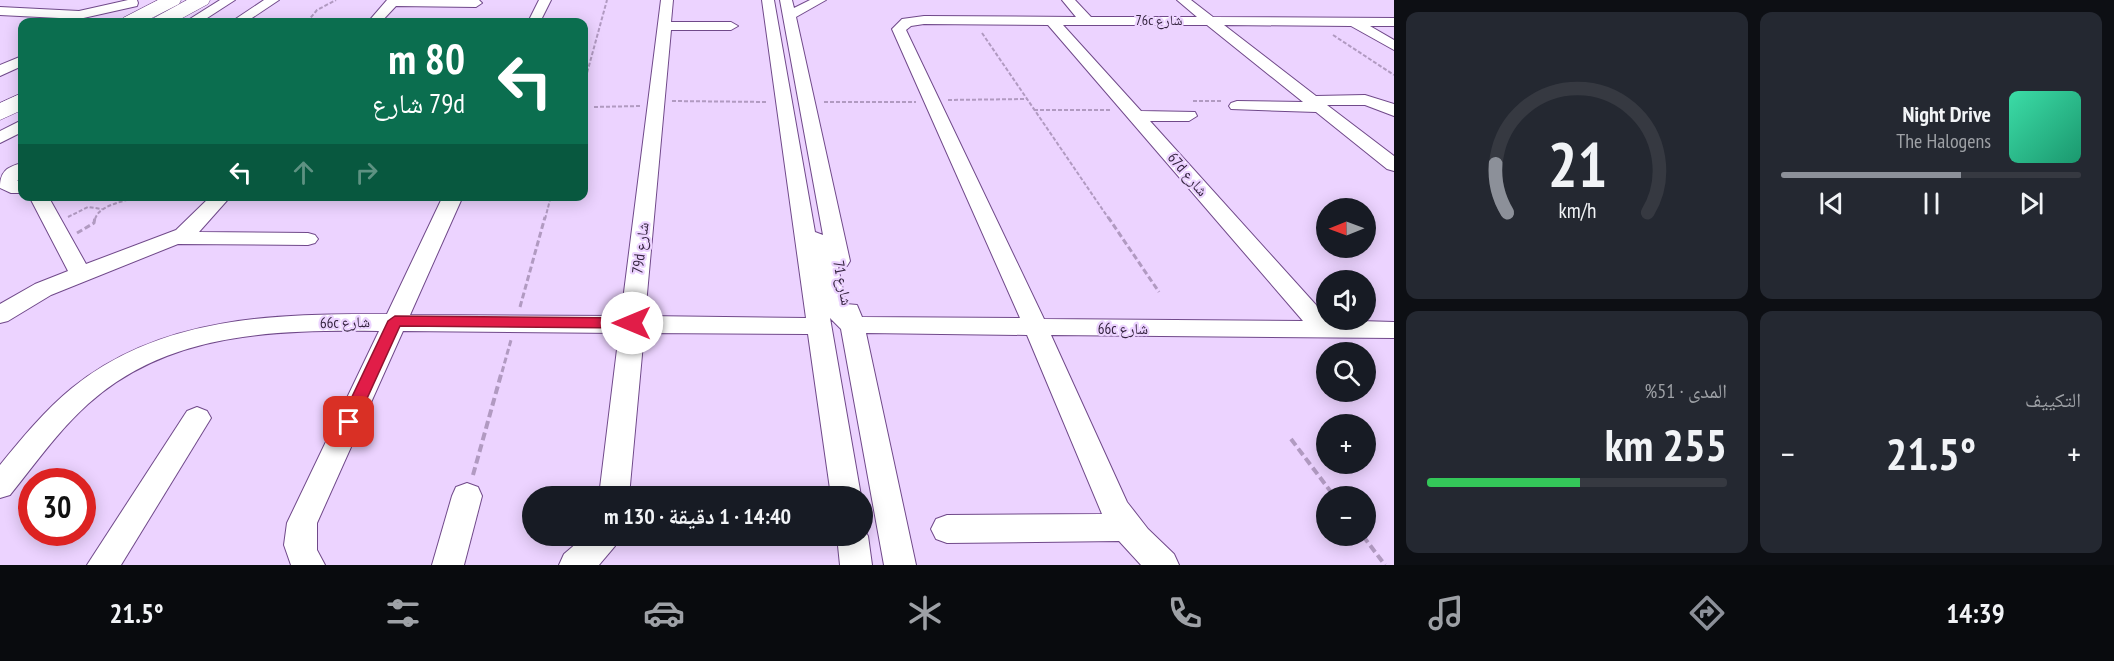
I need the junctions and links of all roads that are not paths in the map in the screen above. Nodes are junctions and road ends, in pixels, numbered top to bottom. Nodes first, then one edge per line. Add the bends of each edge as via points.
1 (172, 0) edge
2 (201, 0) edge
3 (229, 0) edge
4 (273, 0) edge
5 (544, 0) edge
6 (667, 0) edge
7 (768, 0) edge
8 (820, 0) edge
9 (1068, 0) edge
10 (1183, 0) edge
11 (393, 1) edge
12 (476, 3) dead end
13 (787, 4) edge
14 (1, 7) edge
15 (133, 9) edge
16 (49, 18) edge
17 (107, 18) edge
18 (168, 18) edge
19 (199, 18) edge
20 (244, 18) edge
21 (378, 18) edge
22 (536, 18) edge
23 (1051, 20) junction
24 (1087, 20) junction
25 (1209, 21) junction
26 (1353, 21) junction
27 (1394, 22) edge
28 (666, 26) junction
29 (731, 26) dead end
30 (1394, 46) edge
31 (18, 62) edge
32 (0, 71) edge
33 (18, 83) edge
34 (0, 93) edge
35 (1386, 93) dead end
36 (1310, 100) junction
37 (18, 102) edge
38 (1233, 104) road end
39 (1186, 109) road end
40 (1394, 111) edge
41 (0, 113) edge
42 (1134, 113) junction
43 (18, 127) edge
44 (0, 138) edge
45 (1392, 162) edge
46 (41, 201) edge
47 (217, 201) edge
48 (451, 201) edge
49 (177, 238) junction
50 (308, 239) dead end
51 (805, 239) junction
52 (81, 274) junction
53 (0, 315) edge
54 (1316, 320) edge
55 (395, 321) junction
56 (632, 323) junction
57 (851, 325) junction
58 (819, 326) junction
59 (1036, 327) junction
60 (1316, 329) edge
61 (1376, 330) edge
62 (1394, 330) edge
63 (197, 418) dead end
64 (0, 486) edge
65 (615, 486) edge
66 (844, 486) edge
67 (467, 496) road end
68 (1126, 527) junction
69 (947, 529) dead end
70 (595, 546) edge
71 (853, 546) edge
72 (103, 565) edge
73 (309, 565) edge
74 (448, 565) edge
75 (575, 565) edge
76 (856, 565) edge
77 (900, 565) edge
78 (1163, 565) edge

1 - 15 highway
2 - 18 highway
3 - 19 street
4 - 20 street
5 - 22 street
6 - 28 street, 79d شارع
7 - 51 street, شارع 71
8 - 13 street
9 - 24 street
10 - 25 street
11 - 12 street
11 - 21 street
13 - 57 street, شارع 71
14 - 15 street via 79,15
14 - 16 street
15 - 17 street
23 - 24 street, 76c شارع
23 - 42 street, 67d شارع
23 - 59 street, 76c شارع via 977,16 907,22 899,29
24 - 25 street, 76c شارع
25 - 26 street, 76c شارع
25 - 36 street
26 - 27 street, 76c شارع
26 - 30 street
28 - 29 street
28 - 56 street, 79d شارع
31 - 32 street
33 - 34 highway
35 - 36 street
36 - 38 street
36 - 40 street via 1371,100
36 - 45 street
37 - 41 highway
39 - 42 street
42 - 54 street, 67d شارع
43 - 44 street
46 - 52 street
47 - 49 street
48 - 55 street
49 - 50 street
49 - 52 street
51 - 57 street via 818,240 823,245 836,310
51 - 58 street, شارع 71
52 - 53 street via 26,298
55 - 56 street, 66c شارع
55 - 64 street, 66c شارع via 250,325 178,340 141,356 73,402
55 - 73 street via 302,523 300,550
56 - 58 street, 66c شارع
56 - 65 street, 79d شارع
57 - 59 street, 66c شارع
57 - 77 street, شارع 71
58 - 66 street, شارع 71
59 - 60 street, 66c شارع
59 - 68 street via 1115,510
61 - 62 street, 66c شارع
63 - 72 street
67 - 74 street
68 - 69 street
68 - 78 street
70 - 75 street
71 - 76 street

